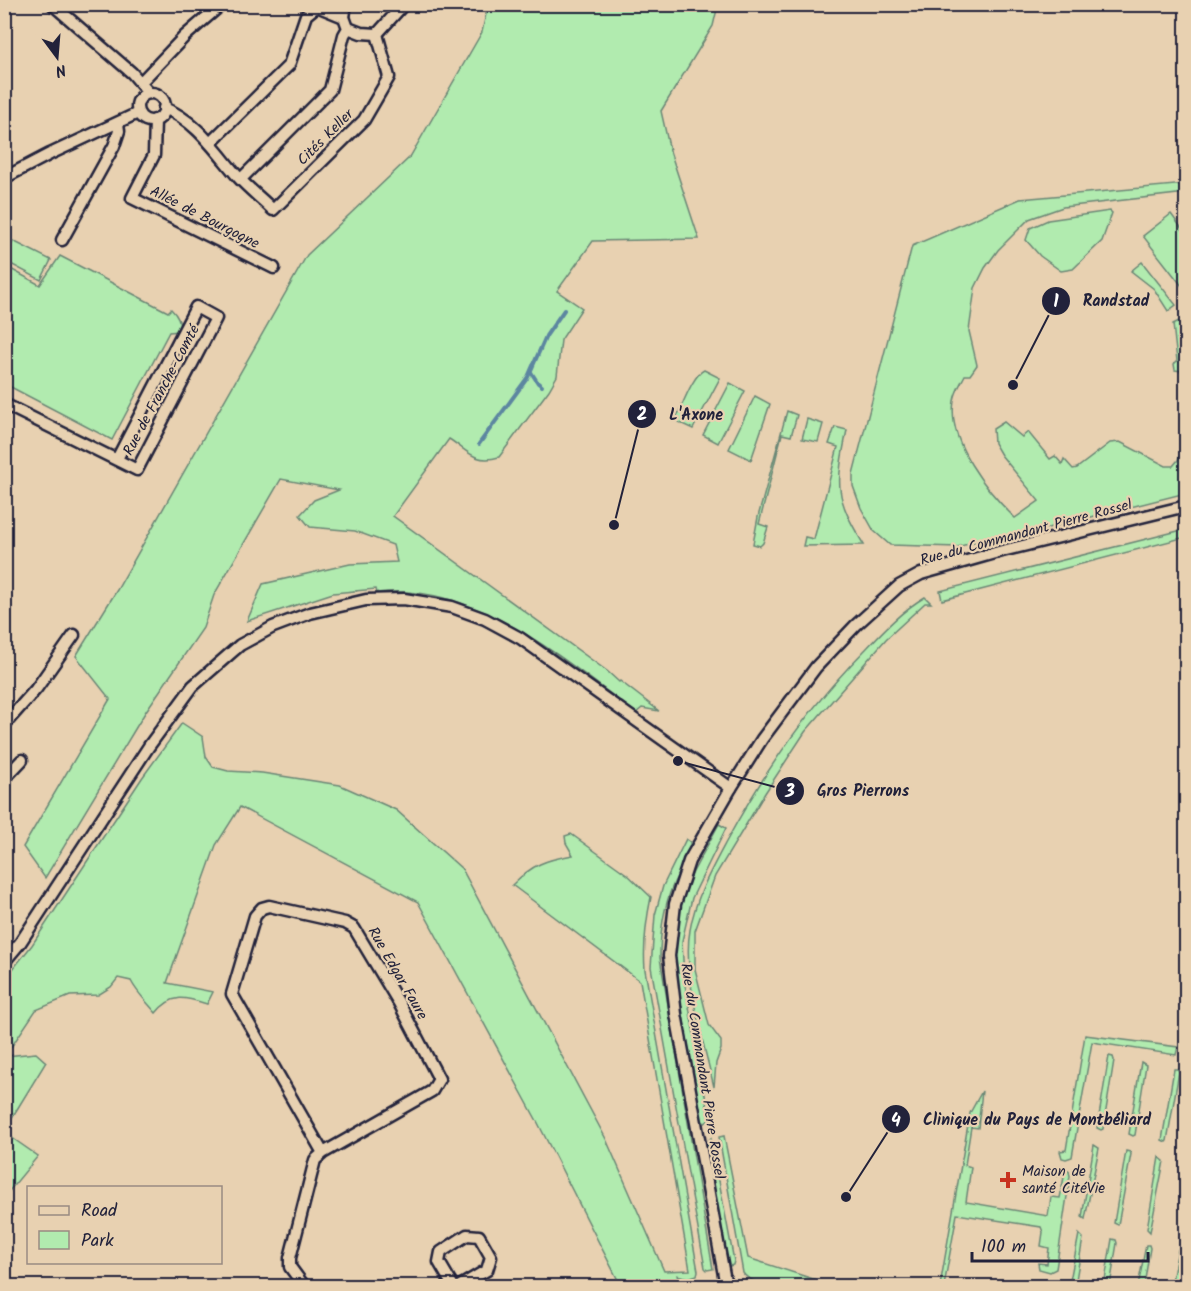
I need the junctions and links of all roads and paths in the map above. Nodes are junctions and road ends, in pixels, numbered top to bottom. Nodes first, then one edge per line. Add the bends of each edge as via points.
1 (222, 4) edge
2 (346, 4) edge
3 (404, 4) edge
4 (55, 5) edge
5 (316, 5) edge
6 (344, 17) junction
7 (348, 28) junction
8 (377, 34) junction
9 (141, 82) junction
10 (149, 93) junction
11 (164, 108) junction
12 (138, 113) junction
13 (155, 120) junction
14 (118, 123) junction
15 (210, 143) junction
16 (4, 178) edge
17 (240, 179) junction
18 (62, 240) dead end
19 (274, 268) dead end
20 (4, 404) edge
21 (117, 459) junction
22 (1186, 506) edge
23 (74, 635) dead end
24 (4, 725) edge
25 (22, 760) dead end
26 (4, 779) edge
27 (731, 788) junction
28 (4, 962) edge
29 (323, 1153) junction
30 (304, 1287) edge
31 (453, 1287) edge
32 (460, 1287) edge
33 (726, 1287) edge

1 - 9 street
2 - 6 street
3 - 8 street
4 - 9 street
5 - 6 street
5 - 15 street via 306,15 288,65
6 - 7 street
7 - 8 street
7 - 17 street, Cités Keller via 330,90
8 - 17 street, Cités Keller via 389,77 364,120 273,210
9 - 10 street
10 - 11 street via 160,97
10 - 12 street via 138,100
11 - 13 street
11 - 15 street, Cités Keller
12 - 13 street via 145,120
12 - 14 street
13 - 19 street, Allée de Bourgogne via 154,155 132,198
14 - 16 street
14 - 18 street via 114,146
15 - 17 street, Cités Keller
20 - 21 street, Rue de Franche-Comté
21 - 21 street, Rue de Franche-Comté via 137,470 216,318 196,308
22 - 27 street, Rue du Commandant Pierre Rossel via 1002,551 921,574 899,586 816,667
23 - 24 street via 36,689
25 - 26 street
27 - 28 street via 520,638 485,619 452,607 404,599 366,600 310,613 240,645 193,686
27 - 33 street, Rue du Commandant Pierre Rossel via 688,861 675,904 669,956
29 - 29 street, Rue Edgar Faure via 432,1091 439,1079 354,928 268,906 255,916 232,994
29 - 30 street via 315,1160 290,1258 290,1266
31 - 32 street via 439,1262 441,1252 467,1235 479,1236 491,1257 487,1270

